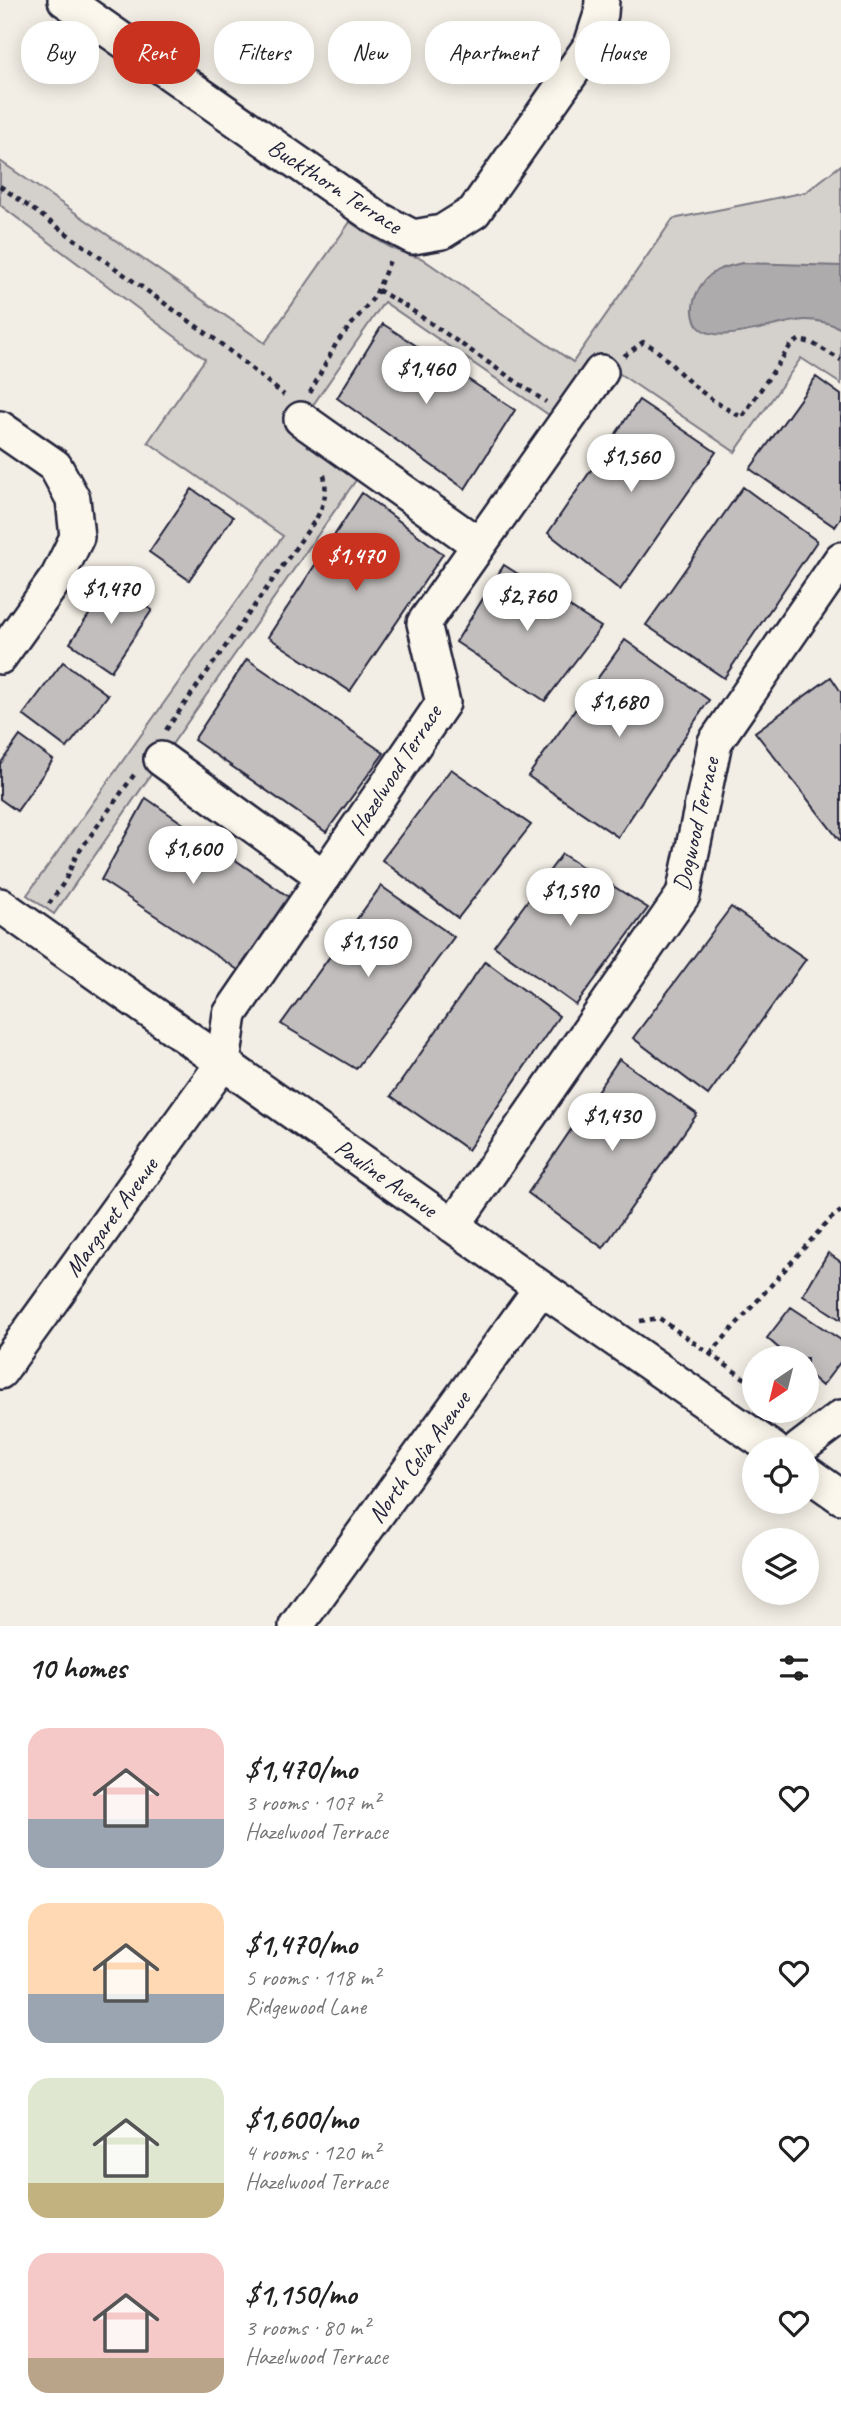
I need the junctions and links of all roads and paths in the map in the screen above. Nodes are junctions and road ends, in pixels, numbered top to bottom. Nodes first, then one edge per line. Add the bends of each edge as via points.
1 (65, 0) edge
2 (602, 0) edge
3 (0, 186) edge
4 (401, 230) junction
5 (378, 290) junction
6 (841, 360) edge
7 (601, 372) joint
8 (569, 416) junction
9 (300, 417) junction
10 (0, 428) edge
11 (321, 464) dead end
12 (479, 545) junction
13 (841, 559) edge
14 (0, 657) edge
15 (155, 752) junction
16 (324, 877) junction
17 (0, 905) edge
18 (33, 928) junction
19 (223, 1063) junction
20 (841, 1211) edge
21 (453, 1226) junction
22 (541, 1288) junction
23 (599, 1328) junction
24 (710, 1354) junction
25 (0, 1371) edge
26 (742, 1377) edge
27 (841, 1417) edge
28 (756, 1437) edge
29 (815, 1437) edge
30 (819, 1481) edge
31 (841, 1497) edge
32 (296, 1626) edge

1 - 4 street, Buckthorn Terrace via 377,218
2 - 4 street, Buckthorn Terrace via 591,45 474,212 442,232 413,237
3 - 9 path via 216,340 268,381 295,406
4 - 5 path
5 - 8 path
5 - 9 path via 337,342
6 - 7 path via 812,343 792,345 742,417 726,410 643,342
7 - 8 street, Hazelwood Terrace
8 - 12 street, Hazelwood Terrace
9 - 12 street
10 - 14 street via 55,466 74,499 78,537 58,576
11 - 15 path via 326,490 316,519
12 - 16 street, Hazelwood Terrace via 424,623 443,703
13 - 21 street, Dogwood Terrace via 715,742 682,895
15 - 16 street
15 - 18 path via 76,856
16 - 19 street, Hazelwood Terrace via 230,1014
17 - 18 street, Pauline Avenue
18 - 19 street, Pauline Avenue
19 - 21 street, Pauline Avenue
19 - 25 street, Margaret Avenue
20 - 24 path
21 - 22 street, Pauline Avenue
22 - 23 street, Pauline Avenue
22 - 32 street, North Celia Avenue
23 - 24 path via 659,1318
23 - 28 street, Pauline Avenue
24 - 26 path
27 - 29 street
30 - 31 street

